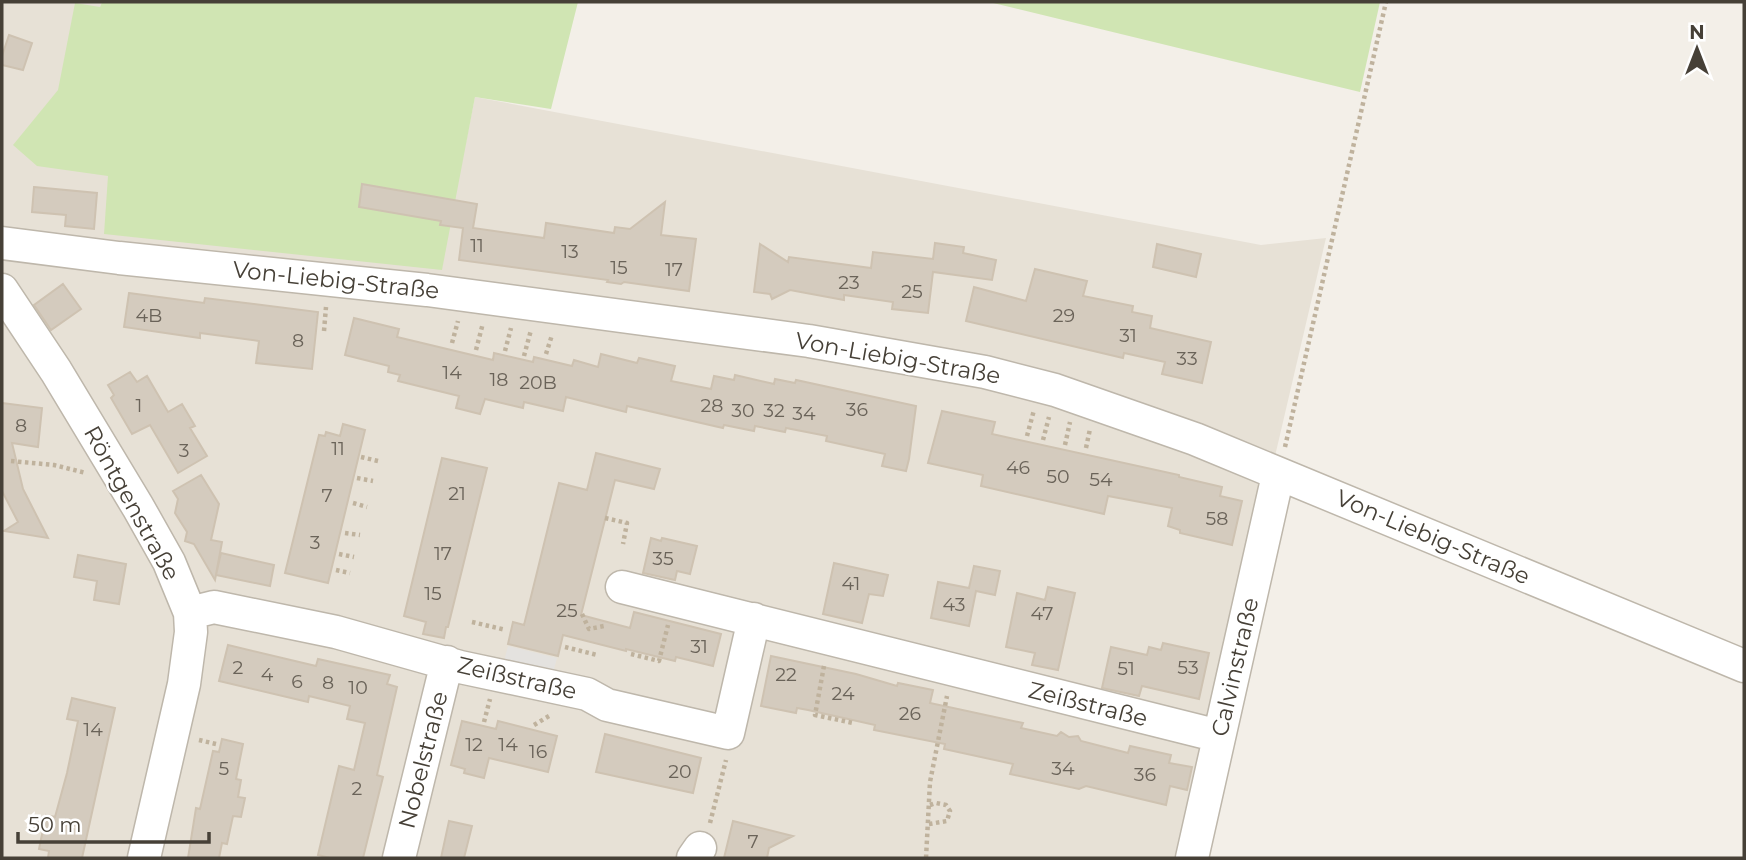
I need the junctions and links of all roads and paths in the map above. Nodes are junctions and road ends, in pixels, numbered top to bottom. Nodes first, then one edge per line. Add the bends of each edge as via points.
1 (1386, 2) edge
2 (2, 243) edge
3 (2, 290) edge
4 (361, 457) dead end
5 (11, 461) dead end
6 (378, 461) dead end
7 (1278, 475) junction
8 (91, 478) dead end
9 (357, 478) dead end
10 (373, 481) dead end
11 (353, 503) dead end
12 (367, 507) dead end
13 (605, 518) dead end
14 (345, 533) dead end
15 (359, 536) dead end
16 (623, 544) dead end
17 (339, 554) dead end
18 (354, 558) dead end
19 (336, 570) dead end
20 (350, 573) dead end
21 (622, 587) dead end
22 (675, 600) junction
23 (190, 613) junction
24 (582, 614) dead end
25 (754, 619) junction
26 (472, 622) dead end
27 (604, 626) dead end
28 (506, 630) dead end
29 (829, 638) junction
30 (565, 647) dead end
31 (631, 654) dead end
32 (597, 655) dead end
33 (447, 662) junction
34 (1744, 666) edge
35 (953, 668) junction
36 (853, 723) dead end
37 (729, 733) junction
38 (1219, 736) junction
39 (930, 805) junction
40 (929, 824) junction
41 (696, 853) edge
42 (144, 858) edge
43 (400, 858) edge
44 (926, 858) edge
45 (1192, 858) edge

1 - 7 path
2 - 7 street, Von-Liebig-Straße via 427,290 921,359 1055,390 1195,439
3 - 23 street, Röntgenstraße via 138,507 169,562
4 - 6 path
5 - 8 path via 54,465
7 - 34 street, Von-Liebig-Straße
7 - 38 street, Calvinstraße
9 - 10 path
11 - 12 path
13 - 16 path via 627,523
14 - 15 path
17 - 18 path
19 - 20 path
21 - 22 street, Zeißstraße
22 - 25 street, Zeißstraße
22 - 31 path via 659,661
23 - 33 street, Zeißstraße via 214,607 336,632
23 - 42 street, Röntgenstraße via 184,684
24 - 27 path via 589,629
25 - 29 street, Zeißstraße
25 - 37 street
26 - 28 path
29 - 35 street, Zeißstraße
29 - 36 path via 815,715
30 - 32 path
33 - 37 street, Zeißstraße
33 - 43 street, Nobelstraße
35 - 38 street, Zeißstraße
35 - 39 path via 930,782
37 - 41 path via 705,845
38 - 45 street, Calvinstraße
39 - 40 path
39 - 40 path via 946,804 950,816 944,823
40 - 44 path

